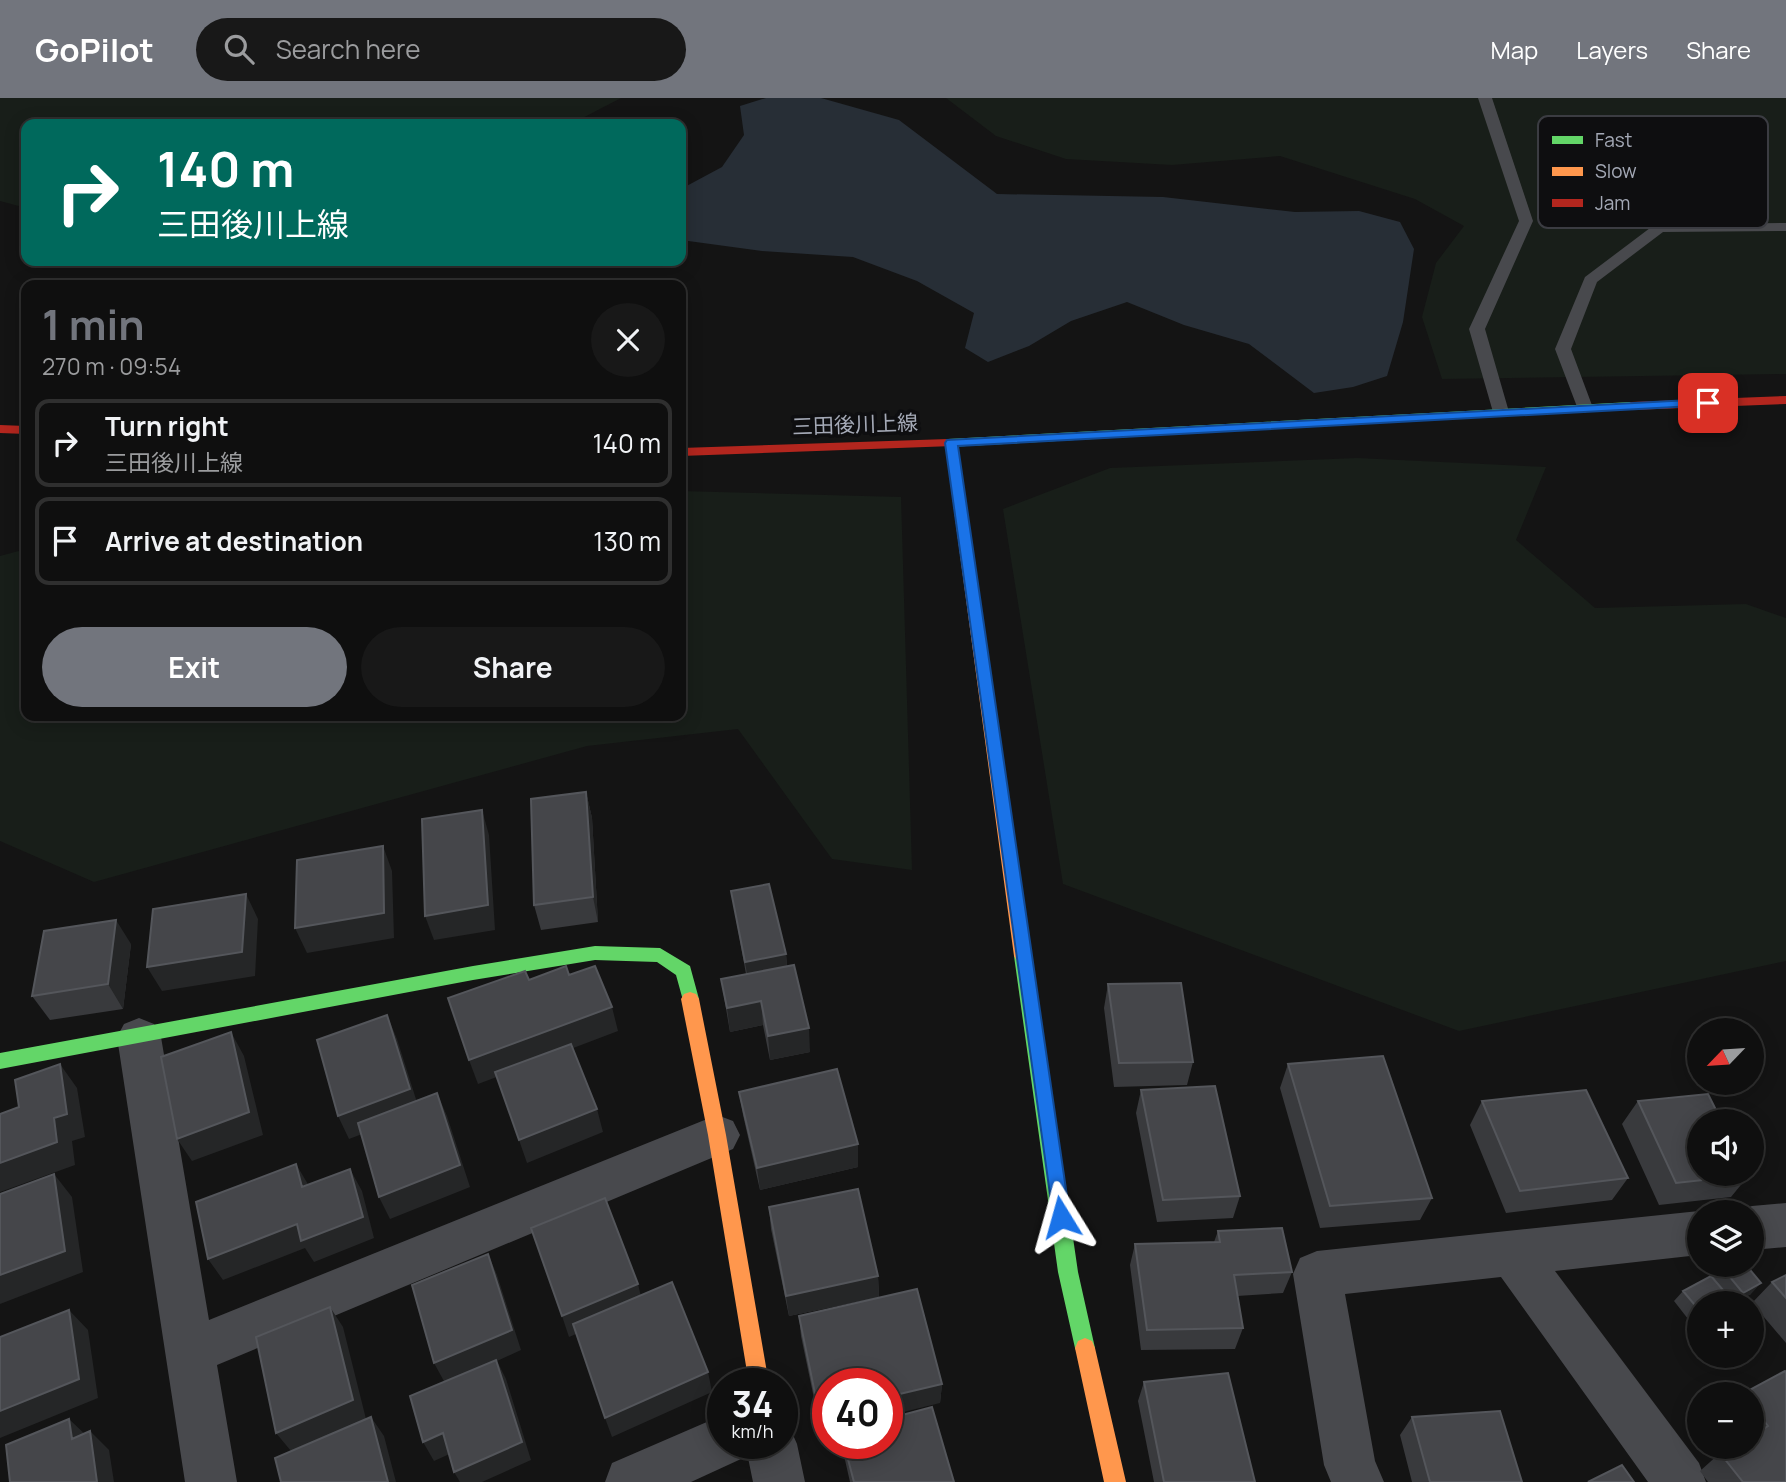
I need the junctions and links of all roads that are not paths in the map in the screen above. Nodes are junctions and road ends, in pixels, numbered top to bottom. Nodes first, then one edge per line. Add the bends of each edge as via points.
1 (1485, 98) edge
2 (1768, 227) edge
3 (1786, 227) edge
4 (1659, 228) edge
5 (1786, 400) edge
6 (1585, 408) junction
7 (1501, 412) junction
8 (0, 429) edge
9 (21, 430) edge
10 (951, 443) junction
11 (686, 452) edge
12 (139, 1037) junction
13 (0, 1061) edge
14 (717, 1135) junction
15 (1786, 1224) edge
16 (1764, 1227) edge
17 (1687, 1234) edge
18 (1512, 1253) junction
19 (190, 1352) junction
20 (757, 1368) edge
21 (707, 1448) edge
22 (774, 1459) edge
23 (211, 1482) edge
24 (631, 1482) edge
25 (779, 1482) edge
26 (1115, 1482) edge
27 (1358, 1482) edge
28 (1679, 1482) edge

1 - 7 lane via 1526,221 1476,328
2 - 3 lane
4 - 6 lane via 1590,280 1563,349
5 - 6 street, 三田後川上線
6 - 7 street, 三田後川上線
7 - 10 street, 三田後川上線
8 - 9 street
10 - 11 street, 三田後川上線
10 - 26 street via 1069,1272
12 - 13 street
12 - 14 street via 582,955 660,955 684,971
12 - 19 street
14 - 19 street
14 - 20 street
15 - 16 street
17 - 18 street
18 - 27 street via 1317,1274 1350,1465
18 - 28 street
19 - 23 street
21 - 24 street
22 - 25 street

